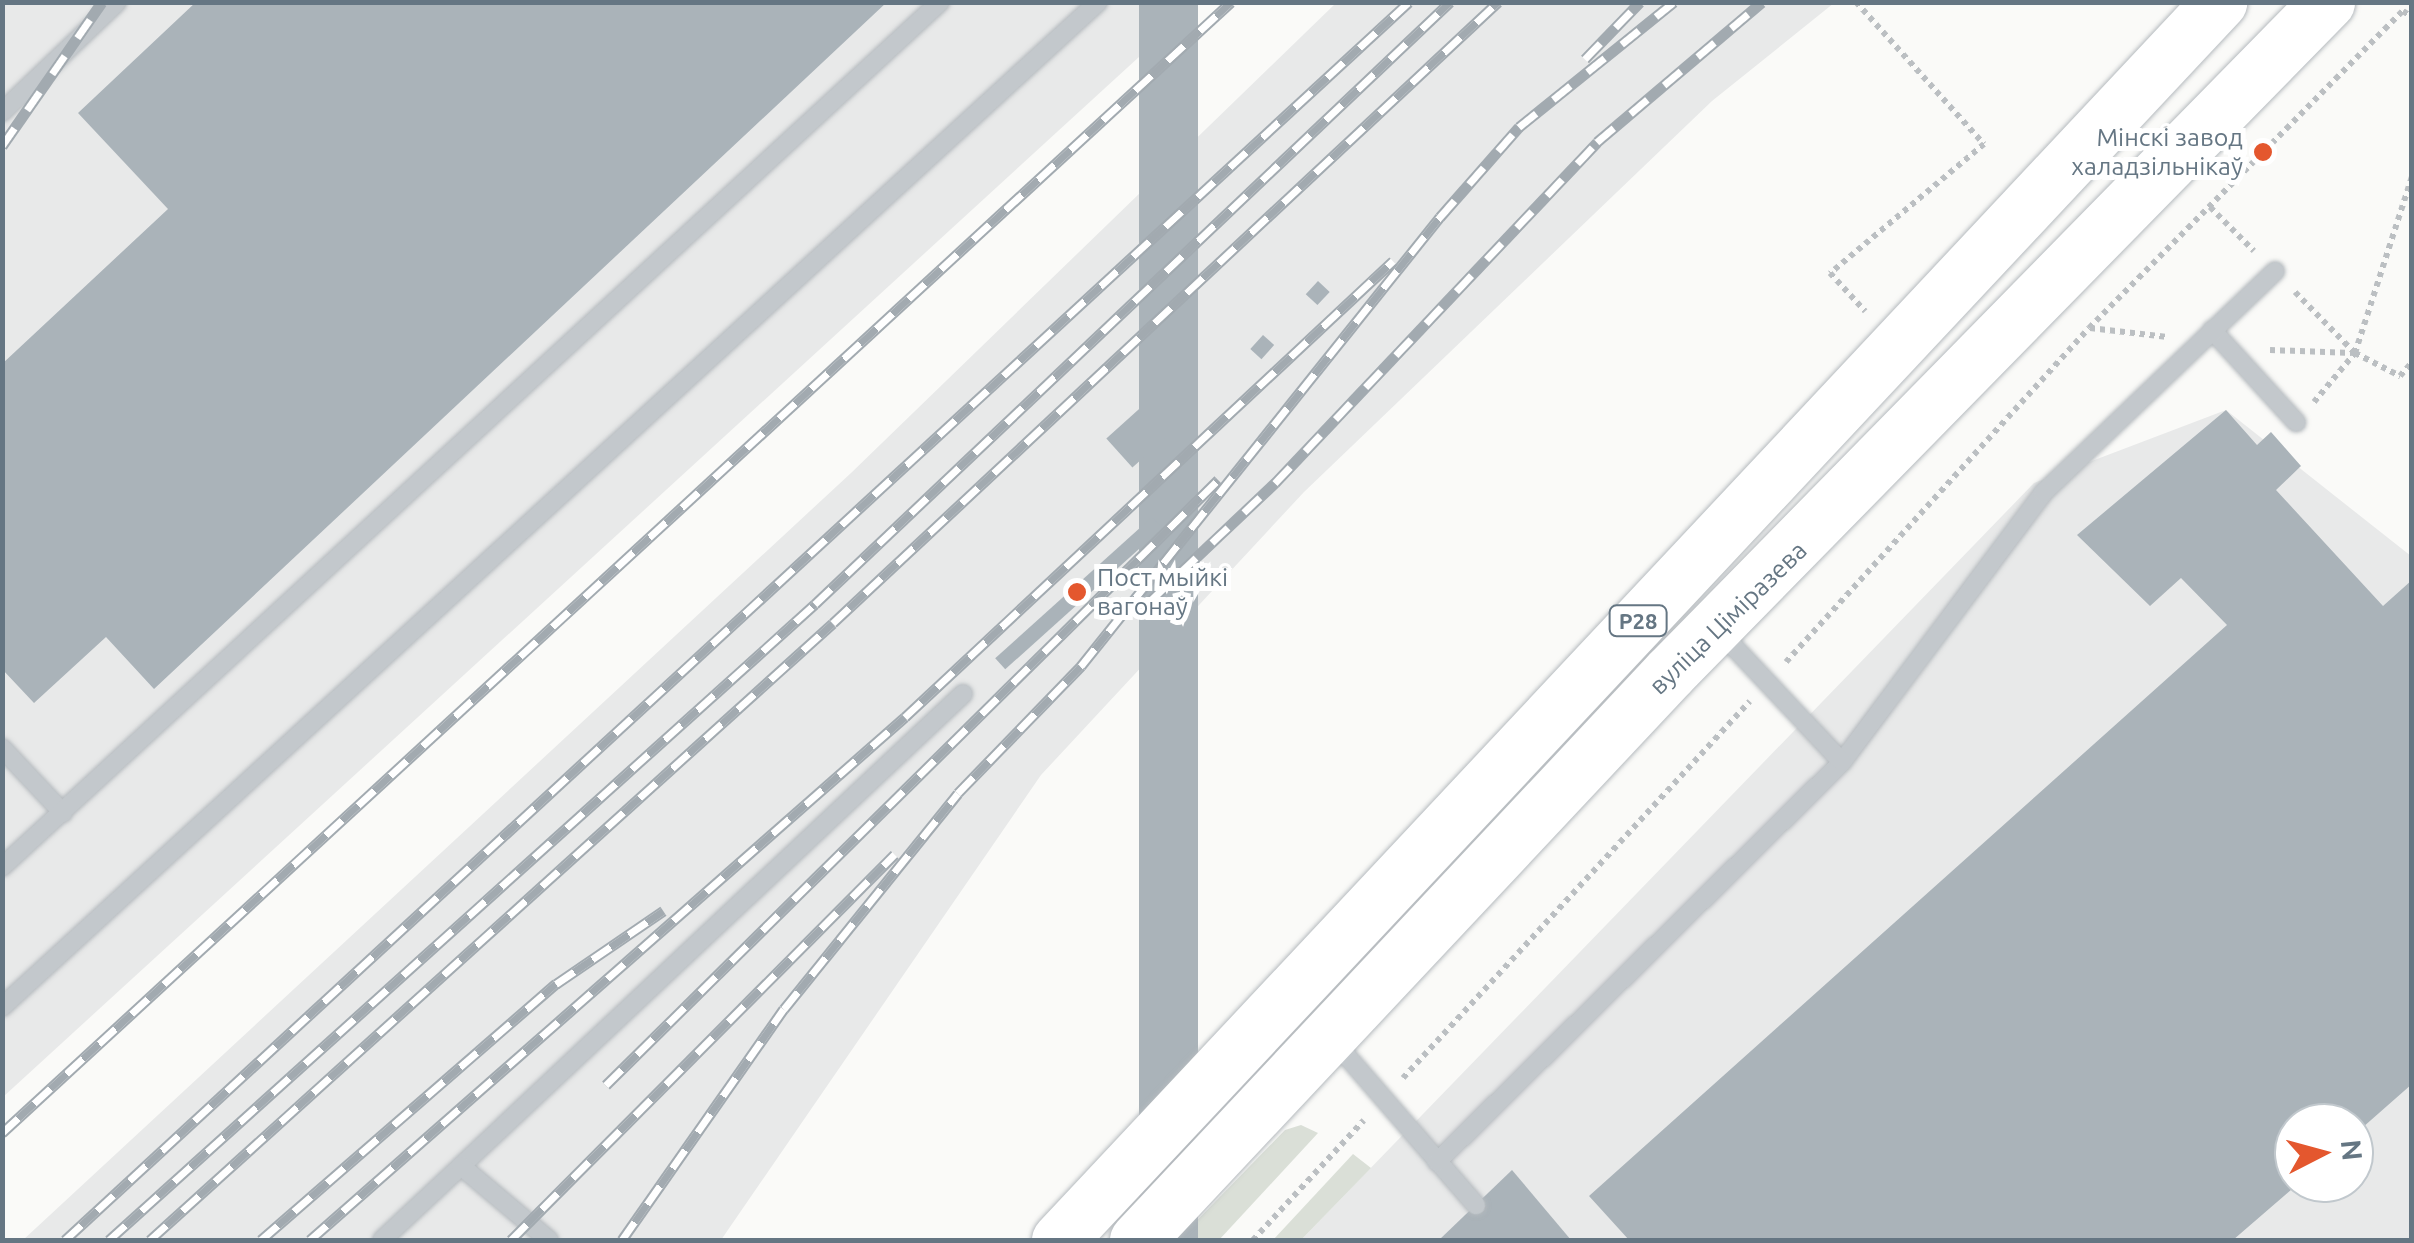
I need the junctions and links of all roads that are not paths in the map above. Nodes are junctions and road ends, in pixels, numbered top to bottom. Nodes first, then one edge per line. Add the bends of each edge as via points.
1 (116, 2) edge
2 (940, 2) edge
3 (1098, 2) edge
4 (2219, 2) edge
5 (2327, 2) edge
6 (2, 112) edge
7 (2275, 272) road end
8 (2206, 335) junction
9 (2296, 422) road end
10 (1716, 628) junction
11 (963, 694) dead end
12 (2, 748) edge
13 (1842, 762) junction
14 (64, 813) junction
15 (2, 867) edge
16 (1289, 990) junction
17 (2, 1007) edge
18 (1330, 1037) junction
19 (1437, 1162) junction
20 (461, 1166) junction
21 (1476, 1205) dead end
22 (382, 1240) edge
23 (548, 1240) edge
24 (1059, 1240) edge
25 (1138, 1240) edge

1 - 6 lane
2 - 14 lane
3 - 17 lane
4 - 16 main road, Р28
5 - 10 main road, вуліца Ціміразева / Р28
7 - 8 lane
8 - 9 lane via 2229,349
8 - 13 lane via 2042,493
10 - 13 lane
10 - 18 main road, вуліца Ціміразева / Р28
11 - 20 lane
12 - 14 lane
13 - 19 lane
14 - 15 lane
16 - 18 lane
16 - 24 main road, Р28
18 - 19 lane via 1387,1095
18 - 25 main road, вуліца Ціміразева / Р28
19 - 21 lane
20 - 22 lane
20 - 23 lane

